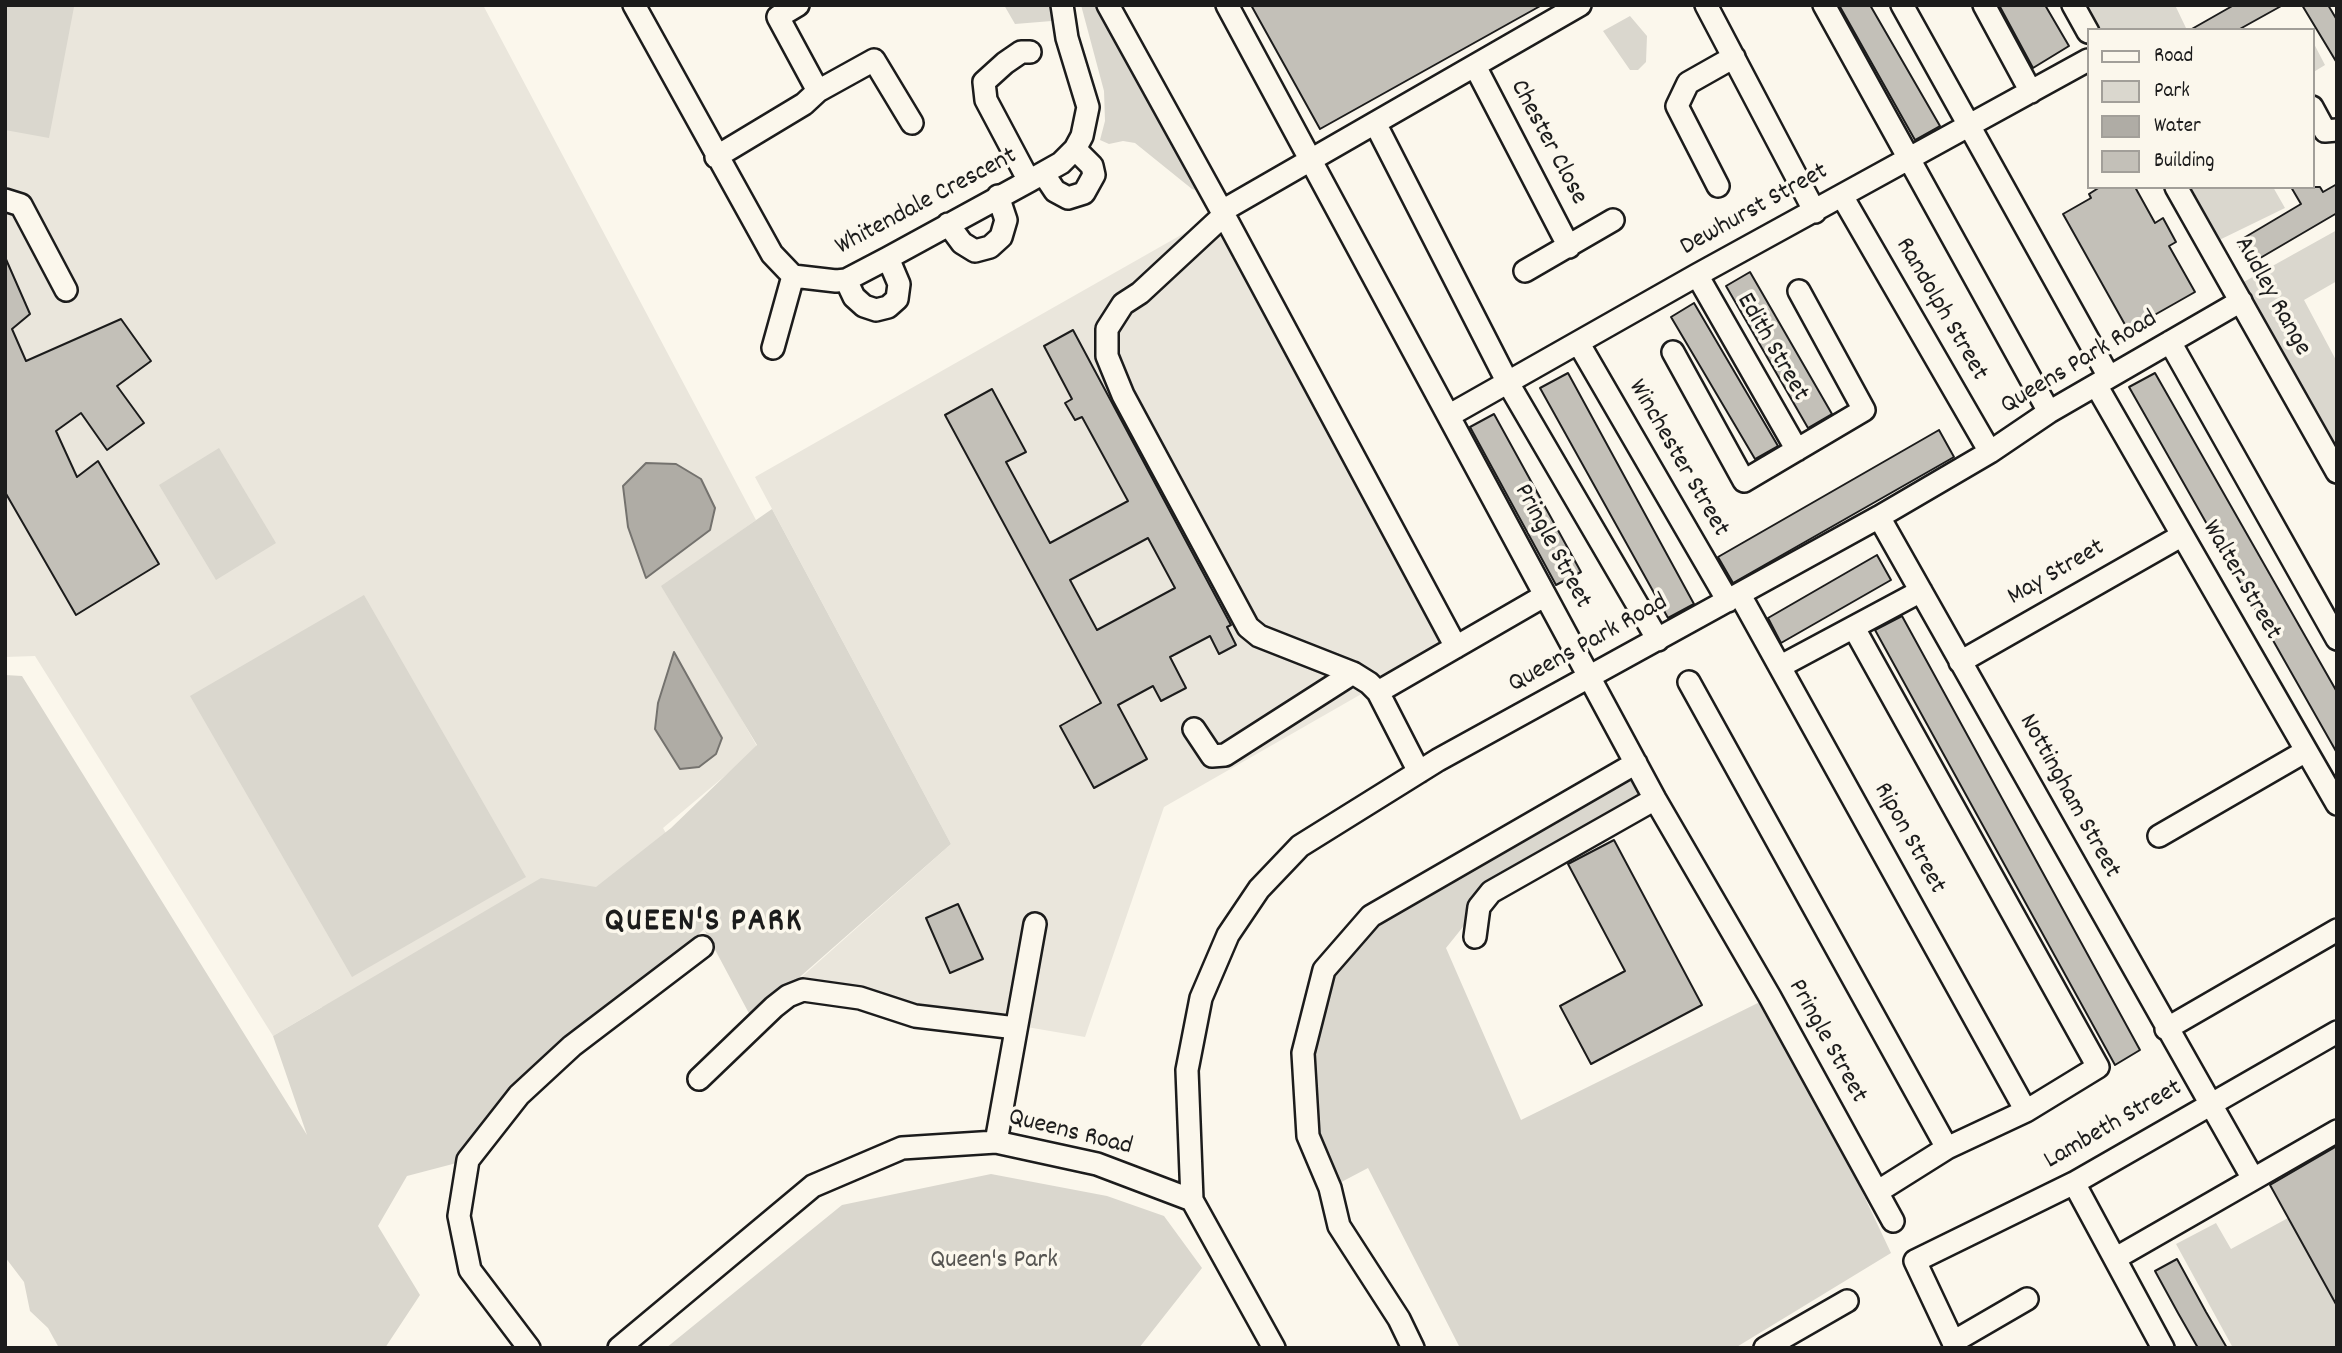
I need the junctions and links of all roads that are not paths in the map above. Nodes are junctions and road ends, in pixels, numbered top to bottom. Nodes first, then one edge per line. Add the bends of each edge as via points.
1 (634, 5) edge
2 (798, 5) edge
3 (1062, 5) edge
4 (1108, 5) edge
5 (1227, 5) edge
6 (1580, 5) edge
7 (1706, 5) edge
8 (1824, 5) edge
9 (1902, 5) edge
10 (1984, 5) edge
11 (2073, 5) edge
12 (2086, 28) edge
13 (1030, 52) dead end
14 (1734, 57) junction
15 (2086, 61) edge
16 (1475, 66) junction
17 (818, 91) junction
18 (2031, 92) junction
19 (2314, 111) edge
20 (912, 123) dead end
21 (1375, 123) junction
22 (1969, 126) junction
23 (2337, 130) edge
24 (1075, 149) junction
25 (716, 156) junction
26 (1911, 158) junction
27 (1312, 159) junction
28 (1036, 177) junction
29 (1718, 186) dead end
30 (2177, 189) edge
31 (998, 196) junction
32 (1842, 196) junction
33 (5, 200) edge
34 (1815, 212) junction
35 (1223, 213) junction
36 (1613, 219) dead end
37 (948, 224) junction
38 (1569, 247) junction
39 (888, 258) junction
40 (1525, 271) dead end
41 (1697, 275) junction
42 (793, 276) junction
43 (846, 280) junction
44 (66, 290) dead end
45 (1799, 291) dead end
46 (2241, 301) junction
47 (2170, 342) junction
48 (1579, 344) junction
49 (774, 348) dead end
50 (1673, 352) dead end
51 (2102, 381) junction
52 (1508, 383) junction
53 (2049, 412) junction
54 (1450, 415) junction
55 (1797, 450) junction
56 (1990, 452) junction
57 (2336, 469) edge
58 (1879, 517) junction
59 (2181, 536) junction
60 (1921, 591) junction
61 (1544, 596) junction
62 (1734, 598) junction
63 (1854, 628) junction
64 (2337, 639) edge
65 (1658, 640) junction
66 (1456, 647) junction
67 (1960, 662) junction
68 (1781, 666) junction
69 (1353, 673) junction
70 (1589, 677) junction
71 (1689, 682) dead end
72 (1378, 692) junction
73 (1194, 729) dead end
74 (2306, 751) junction
75 (1636, 764) junction
76 (1419, 772) junction
77 (1655, 799) junction
78 (2337, 804) edge
79 (2159, 836) dead end
80 (1035, 924) dead end
81 (2337, 930) edge
82 (1475, 937) dead end
83 (702, 947) dead end
84 (1016, 1028) junction
85 (2166, 1029) junction
86 (2337, 1032) edge
87 (699, 1079) dead end
88 (2211, 1103) junction
89 (2026, 1111) junction
90 (2337, 1131) edge
91 (996, 1142) junction
92 (1947, 1148) junction
93 (2252, 1177) junction
94 (2074, 1183) junction
95 (1877, 1192) junction
96 (1192, 1200) junction
97 (1893, 1221) dead end
98 (2116, 1258) junction
99 (2027, 1299) dead end
100 (1847, 1301) dead end
101 (1955, 1345) edge
102 (529, 1348) edge
103 (619, 1348) edge
104 (1274, 1348) edge
105 (1413, 1348) edge
106 (1765, 1348) edge
107 (2163, 1348) edge

1 - 25 street
2 - 17 street via 778,17
3 - 24 street via 1088,107
4 - 35 street
5 - 27 street, Pringle Street
6 - 16 street, Chester Close
7 - 14 street
8 - 26 street
9 - 22 street, Walter Street
10 - 18 street
11 - 12 street
13 - 28 street via 1021,52 984,82 986,100
14 - 29 street via 1688,83 1677,106
14 - 34 street
15 - 18 street, Dewhurst Street
16 - 21 street, Chester Close
16 - 38 street, Chester Close
17 - 20 street via 874,60
17 - 25 street
18 - 22 street, Dewhurst Street
19 - 23 street via 2325,131
21 - 27 street, Chester Close
21 - 52 street
22 - 26 street, Dewhurst Street
22 - 51 street, Walter Street via 2031,237
24 - 28 street, Whitendale Crescent
24 - 28 street via 1092,166 1094,175 1084,193 1068,198
25 - 42 street via 772,254
26 - 32 street, Dewhurst Street
26 - 53 street
27 - 35 street, Chester Close
27 - 54 street, Pringle Street
28 - 31 street, Whitendale Crescent
30 - 46 street, Audley Range
31 - 37 street, Whitendale Crescent
31 - 37 street via 1006,220 1001,237 990,247 975,250 962,243
32 - 34 street, Dewhurst Street
32 - 56 street, Randolph Street
33 - 44 street via 21,205
34 - 41 street, Dewhurst Street
35 - 66 street
35 - 69 street, Chester Close via 1123,304 1107,329 1107,356 1123,395 1248,627 1259,636
36 - 38 street, Chester Close
37 - 39 street, Whitendale Crescent
38 - 40 street, Chester Close
39 - 43 street, Whitendale Crescent
39 - 43 street via 899,284 897,299 888,307 863,306
41 - 48 street, Dewhurst Street
41 - 55 street, Edith Street
42 - 43 street, Whitendale Crescent
42 - 49 street
45 - 55 street via 1864,410
46 - 47 street, Queens Park Road
46 - 57 street, Audley Range
47 - 51 street, Queens Park Road
47 - 64 street
48 - 52 street, Dewhurst Street
48 - 62 street, Winchester Street
50 - 55 street via 1744,481
51 - 53 street, Queens Park Road
51 - 59 street, Walter Street
52 - 54 street, Dewhurst Street
52 - 65 street
53 - 56 street, Queens Park Road
54 - 61 street, Pringle Street
56 - 58 street, Queens Park Road
58 - 60 street, Nottingham Street
58 - 62 street, Queens Park Road
59 - 67 street, May Street
59 - 74 street, Walter Street
60 - 63 street
60 - 67 street, Nottingham Street
61 - 66 street
61 - 70 street, Pringle Street
62 - 65 street, Queens Park Road
62 - 68 street, Ripon Street
63 - 68 street
63 - 89 street via 2098,1067
65 - 70 street, Queens Park Road
66 - 72 street
67 - 85 street, Nottingham Street
68 - 89 street, Ripon Street
69 - 72 street, Chester Close
69 - 73 street via 1225,755 1212,756
70 - 75 street, Pringle Street
70 - 76 street, Queens Park Road
71 - 92 street
72 - 76 street
74 - 78 street, Walter Street
74 - 79 street
75 - 77 street, Pringle Street
75 - 105 street via 1371,916 1324,970 1303,1053 1308,1136 1330,1188 1339,1226
76 - 96 street, Queens Park Road via 1300,846 1259,889 1228,935 1201,998 1187,1070
77 - 82 street via 1490,892 1479,907
77 - 95 street, Pringle Street
80 - 84 street
81 - 85 street
83 - 102 street via 572,1046 519,1095 468,1160 459,1216 470,1270
84 - 87 street via 915,1016 859,998 803,990 774,1007
84 - 91 street
85 - 88 street, Nottingham Street
86 - 88 street, Lambeth Street
88 - 93 street, Nottingham Street
88 - 94 street, Lambeth Street
89 - 92 street
90 - 93 street
91 - 96 street, Queens Road via 1097,1164
91 - 103 street, Queens Road via 902,1148 813,1186
92 - 95 street
93 - 98 street
94 - 98 street
94 - 101 street, Lambeth Street via 1915,1261
95 - 97 street, Pringle Street
96 - 104 street
98 - 107 street
99 - 101 street
100 - 106 street

